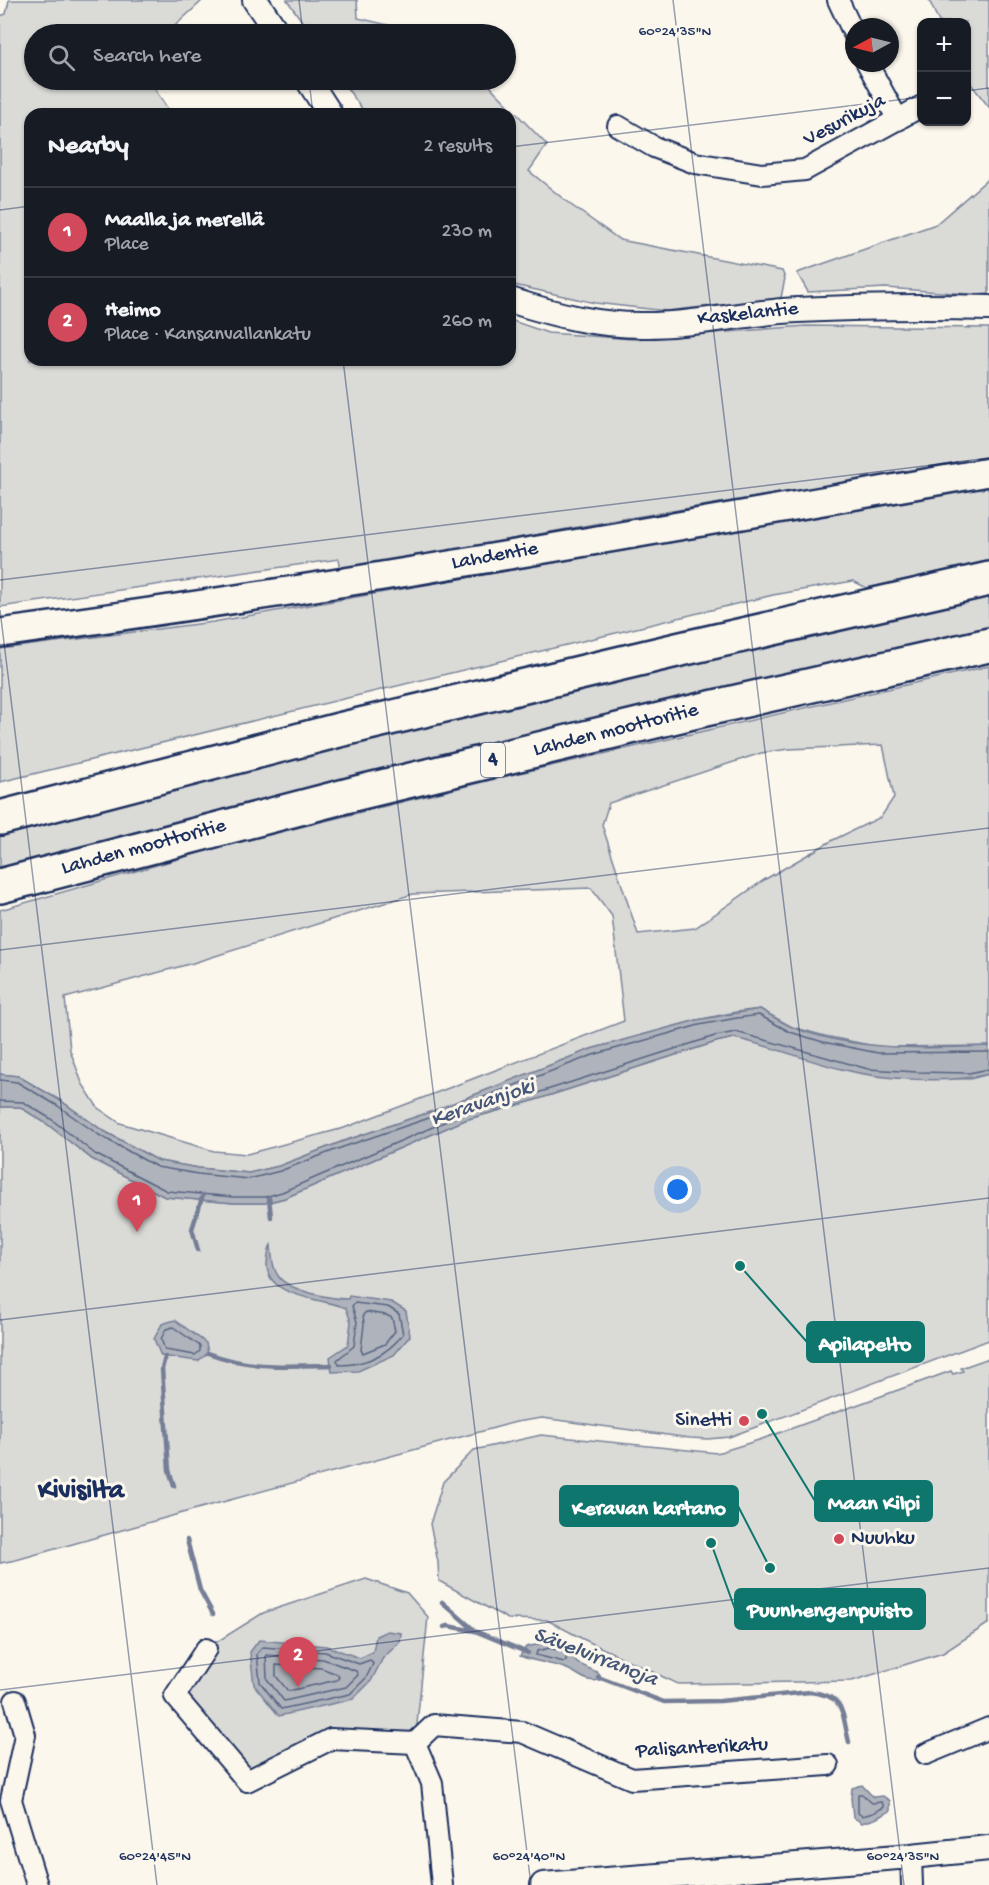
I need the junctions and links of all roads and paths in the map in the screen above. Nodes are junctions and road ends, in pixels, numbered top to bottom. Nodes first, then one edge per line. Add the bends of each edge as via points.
1 (255, 0) edge
2 (838, 0) edge
3 (846, 18) edge
4 (271, 24) edge
5 (872, 72) edge
6 (314, 90) edge
7 (326, 108) edge
8 (917, 108) edge
9 (898, 120) junction
10 (618, 126) dead end
11 (516, 302) edge
12 (989, 308) edge
13 (989, 472) edge
14 (989, 579) edge
15 (0, 633) edge
16 (989, 645) edge
17 (0, 818) edge
18 (0, 886) edge
19 (206, 1649) dead end
20 (15, 1701) dead end
21 (989, 1728) edge
22 (415, 1743) junction
23 (926, 1754) dead end
24 (828, 1765) dead end
25 (989, 1848) edge
26 (911, 1857) junction
27 (37, 1885) edge
28 (442, 1885) edge
29 (543, 1885) edge
30 (912, 1885) edge

1 - 4 street
2 - 3 street
5 - 9 street
6 - 7 street
8 - 9 street, Vesurikuja
9 - 10 street, Vesurikuja via 805,170 762,174 695,163 654,147
11 - 12 street, Kaskelantie via 556,315 649,326 796,310
13 - 15 main road, Lahdentie via 410,572
14 - 17 highway via 350,727
16 - 18 highway, Lahden moottoritie / 4 via 380,788
19 - 22 street via 175,1696 248,1781 331,1739
20 - 27 street via 25,1735 11,1800
21 - 23 street
22 - 24 street, Palisanterikatu via 434,1725 522,1732 632,1779
22 - 28 street via 432,1783
25 - 26 street
26 - 29 street
26 - 30 street

